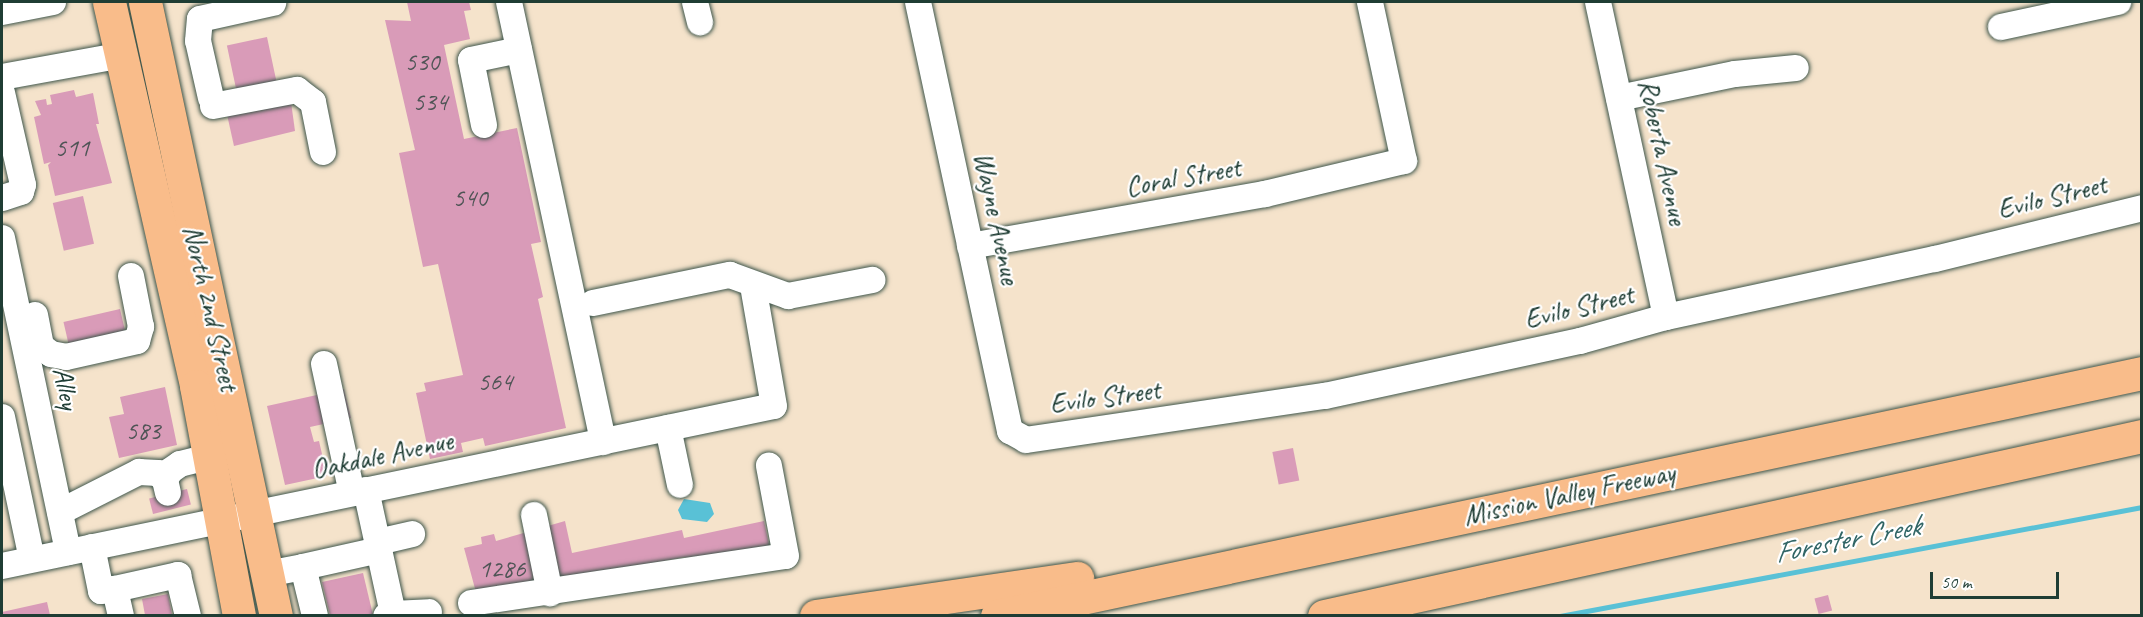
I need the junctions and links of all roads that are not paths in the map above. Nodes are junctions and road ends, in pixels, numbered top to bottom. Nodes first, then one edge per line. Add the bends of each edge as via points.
1 (51, 2) edge
2 (109, 2) edge
3 (145, 2) edge
4 (509, 2) edge
5 (918, 2) edge
6 (1370, 2) edge
7 (1598, 2) edge
8 (2118, 2) edge
9 (273, 3) dead end
10 (2, 12) edge
11 (2001, 27) dead end
12 (519, 50) junction
13 (123, 55) junction
14 (1796, 68) dead end
15 (2, 77) edge
16 (2, 93) edge
17 (1618, 98) junction
18 (484, 125) dead end
19 (323, 152) dead end
20 (2, 198) edge
21 (2142, 207) edge
22 (2, 238) edge
23 (970, 246) junction
24 (131, 276) dead end
25 (872, 280) dead end
26 (753, 286) junction
27 (32, 297) dead end
28 (593, 303) dead end
29 (1666, 317) junction
30 (324, 364) dead end
31 (2142, 373) edge
32 (2, 417) edge
33 (668, 428) junction
34 (2142, 436) edge
35 (1026, 440) joint
36 (603, 442) junction
37 (209, 457) junction
38 (769, 466) dead end
39 (680, 484) dead end
40 (359, 492) junction
41 (170, 503) junction
42 (60, 512) junction
43 (255, 513) junction
44 (534, 515) dead end
45 (221, 520) junction
46 (412, 534) dead end
47 (379, 546) junction
48 (80, 549) junction
49 (32, 559) junction
50 (2, 566) edge
51 (303, 567) junction
52 (267, 574) junction
53 (1186, 574) junction
54 (115, 589) junction
55 (550, 593) junction
56 (1425, 594) junction
57 (471, 603) dead end
58 (429, 612) dead end
59 (121, 615) edge
60 (188, 615) edge
61 (239, 615) edge
62 (276, 615) edge
63 (315, 615) edge
64 (390, 615) edge
65 (816, 615) edge
66 (997, 615) edge
67 (1324, 615) edge
68 (1356, 615) edge

1 - 10 street
2 - 13 main road, North 2nd Street
3 - 43 main road, North 2nd Street
4 - 12 street
5 - 23 street, Wayne Avenue
6 - 23 street, Coral Street via 1404,161 1265,194
7 - 17 street, Roberta Avenue
8 - 11 street
9 - 19 street via 200,19 198,41 212,102 297,90 313,102
12 - 18 street via 471,60
12 - 36 street
13 - 15 street
13 - 37 main road, North 2nd Street
14 - 17 street via 1735,74
16 - 20 street via 23,185 21,192
17 - 29 street, Roberta Avenue
21 - 29 street, Evilo Street via 1935,259
22 - 42 street, Alley
23 - 35 street, Wayne Avenue via 1010,431
24 - 27 street via 141,327 138,341 66,357 51,354 41,346
25 - 26 street via 788,296
26 - 28 street via 730,275
26 - 33 street, Oakdale Avenue via 774,406
29 - 35 street, Evilo Street via 1580,341 1325,396
30 - 40 street
31 - 53 main road, Mission Valley Freeway
32 - 49 street
33 - 36 street, Oakdale Avenue
33 - 39 street
34 - 56 main road
36 - 40 street, Oakdale Avenue
37 - 41 street via 180,464 170,471
37 - 45 main road, North 2nd Street
38 - 55 street via 786,556
40 - 43 street, Oakdale Avenue
40 - 47 street
41 - 42 street via 149,470
41 - 45 street, Oakdale Avenue
41 - 48 street, Oakdale Avenue
42 - 48 street, Alley
43 - 45 street, Oakdale Avenue
43 - 52 main road, North 2nd Street
44 - 55 street
45 - 61 main road, North 2nd Street
46 - 47 street
47 - 51 street
47 - 64 street
48 - 49 street, Oakdale Avenue
48 - 54 street, Alley via 101,591
49 - 50 street, Oakdale Avenue
51 - 52 street
51 - 63 street
52 - 62 main road, North 2nd Street
53 - 65 main road via 1123,571
53 - 66 main road, Mission Valley Freeway
54 - 59 street
54 - 60 street via 178,575
55 - 57 street
56 - 67 main road
56 - 68 main road
58 - 64 street

